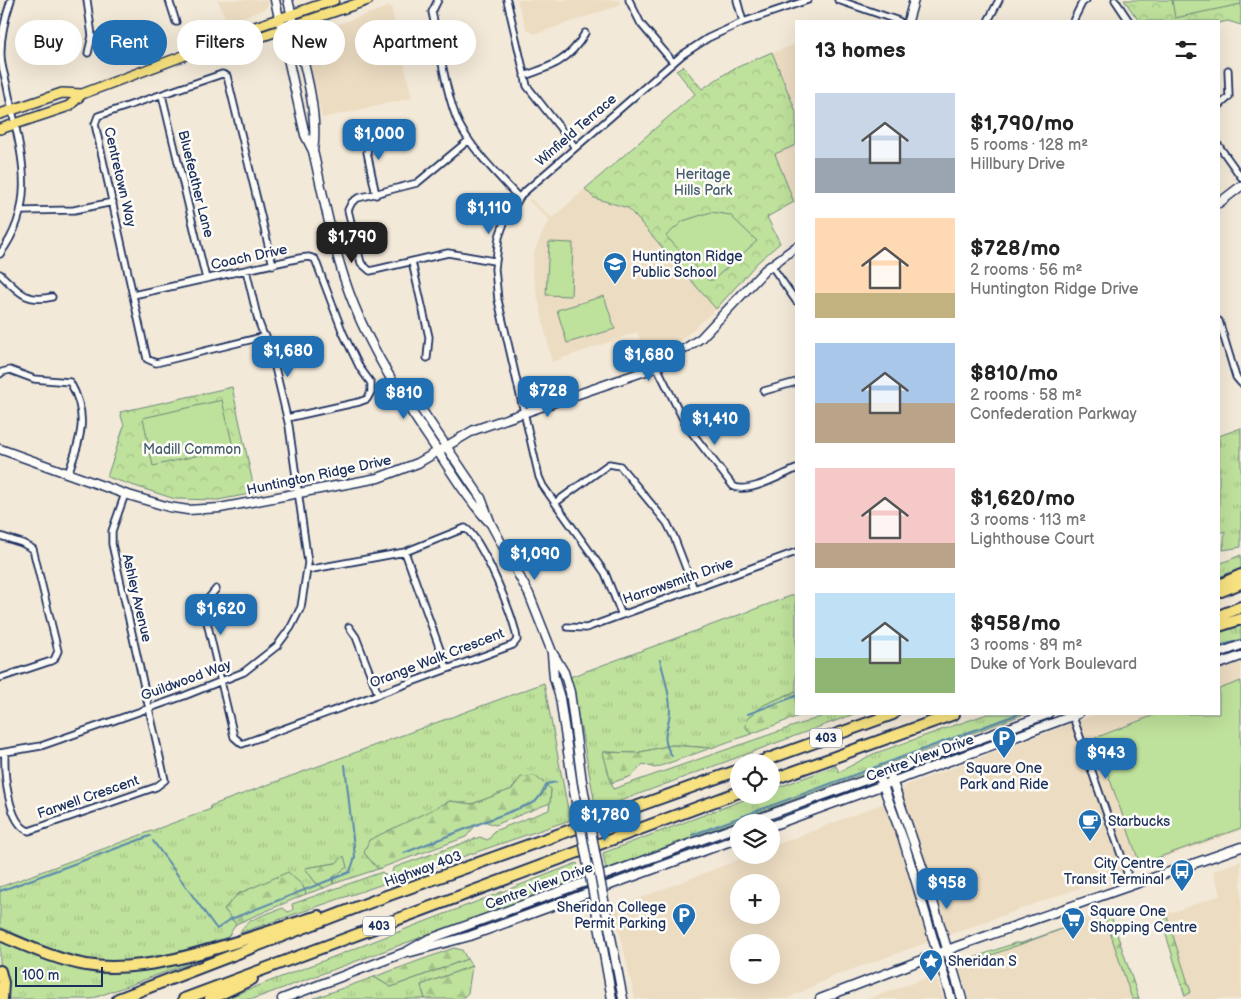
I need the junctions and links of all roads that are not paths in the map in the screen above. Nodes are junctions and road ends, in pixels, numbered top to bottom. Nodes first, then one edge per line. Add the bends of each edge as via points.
1 (11, 0) edge
2 (87, 0) edge
3 (169, 0) edge
4 (275, 0) edge
5 (288, 0) edge
6 (334, 0) edge
7 (368, 0) edge
8 (438, 0) edge
9 (507, 0) edge
10 (629, 0) edge
11 (737, 0) edge
12 (808, 0) edge
13 (838, 0) edge
14 (914, 0) edge
15 (999, 0) edge
16 (1086, 0) edge
17 (1115, 0) edge
18 (292, 14) junction
19 (279, 18) junction
20 (293, 20) edge
21 (309, 20) edge
22 (896, 20) edge
23 (908, 20) edge
24 (989, 20) edge
25 (1073, 20) edge
26 (1128, 20) edge
27 (176, 22) dead end
28 (742, 22) junction
29 (263, 24) edge
30 (585, 33) dead end
31 (88, 53) dead end
32 (177, 59) edge
33 (673, 62) junction
34 (290, 65) edge
35 (302, 65) edge
36 (1228, 70) dead end
37 (524, 76) junction
38 (82, 94) junction
39 (162, 95) junction
40 (1220, 105) edge
41 (12, 110) junction
42 (0, 114) edge
43 (15, 124) junction
44 (372, 126) dead end
45 (0, 130) edge
46 (469, 140) junction
47 (575, 147) junction
48 (1220, 147) edge
49 (313, 151) junction
50 (1241, 177) edge
51 (1241, 186) edge
52 (376, 195) junction
53 (519, 198) junction
54 (112, 202) junction
55 (1220, 202) edge
56 (22, 210) junction
57 (795, 247) edge
58 (0, 254) edge
59 (494, 261) junction
60 (412, 262) junction
61 (273, 265) junction
62 (771, 266) junction
63 (246, 270) junction
64 (0, 274) edge
65 (206, 279) junction
66 (133, 295) junction
67 (52, 297) dead end
68 (795, 300) edge
69 (1220, 324) edge
70 (266, 336) junction
71 (427, 358) dead end
72 (657, 367) junction
73 (0, 374) edge
74 (391, 377) junction
75 (795, 382) edge
76 (1241, 383) edge
77 (764, 391) dead end
78 (524, 414) junction
79 (287, 418) junction
80 (446, 446) junction
81 (0, 450) edge
82 (437, 451) junction
83 (795, 469) edge
84 (68, 474) junction
85 (298, 492) junction
86 (125, 494) junction
87 (555, 503) junction
88 (491, 524) junction
89 (0, 536) edge
90 (405, 552) junction
91 (795, 552) edge
92 (307, 570) junction
93 (1241, 575) edge
94 (1241, 583) edge
95 (1220, 585) edge
96 (694, 589) junction
97 (216, 590) dead end
98 (1220, 592) edge
99 (1241, 607) edge
100 (621, 613) junction
101 (1220, 616) edge
102 (1241, 620) edge
103 (1220, 626) edge
104 (349, 627) dead end
105 (567, 628) dead end
106 (1241, 645) edge
107 (552, 652) junction
108 (1220, 653) edge
109 (1241, 656) edge
110 (1220, 664) edge
111 (448, 669) junction
112 (0, 678) edge
113 (222, 681) junction
114 (378, 694) junction
115 (149, 708) junction
116 (890, 715) edge
117 (951, 715) edge
118 (1045, 715) edge
119 (1071, 715) edge
120 (1074, 715) edge
121 (2, 753) edge
122 (780, 755) edge
123 (889, 771) junction
124 (730, 773) edge
125 (879, 775) junction
126 (780, 777) edge
127 (893, 782) junction
128 (884, 786) junction
129 (730, 795) edge
130 (771, 814) edge
131 (780, 823) edge
132 (730, 829) edge
133 (730, 841) edge
134 (1241, 846) edge
135 (1125, 887) junction
136 (389, 896) junction
137 (0, 935) edge
138 (947, 951) junction
139 (406, 952) junction
140 (937, 955) junction
141 (266, 969) junction
142 (0, 971) edge
143 (2, 999) edge
144 (118, 999) edge
145 (184, 999) edge
146 (210, 999) edge
147 (282, 999) edge
148 (612, 999) edge
149 (623, 999) edge
150 (820, 999) edge
151 (951, 999) edge
152 (962, 999) edge

1 - 41 street via 4,21 1,56
2 - 31 street via 92,36
3 - 27 street
4 - 19 street
5 - 18 street
6 - 18 main road
7 - 21 main road
8 - 46 street via 432,12 448,87 459,124
9 - 37 street
10 - 33 street via 641,24
11 - 28 street
12 - 28 street, Winfield Terrace
13 - 22 street
14 - 23 street
15 - 24 street
16 - 25 street
17 - 26 street
18 - 19 main road
18 - 20 street
19 - 29 main road
28 - 33 street, Winfield Terrace via 708,38
30 - 37 street via 576,49 555,65
32 - 38 main road
33 - 47 street, Winfield Terrace
34 - 49 street via 306,135
35 - 49 street via 316,134
36 - 40 street via 1228,97
37 - 47 street via 532,94
38 - 41 main road via 62,93
38 - 43 main road via 69,106
39 - 54 street, Centretown Way via 98,116 95,120
39 - 61 street, Centretown Way via 222,74 227,76
39 - 65 street, Bluefeather Lane
41 - 42 main road
41 - 43 street
43 - 45 main road
43 - 56 street via 24,180
44 - 52 street via 366,152
46 - 52 street via 417,182
46 - 53 street
47 - 53 street, Winfield Terrace
48 - 50 street
49 - 74 street via 347,287 364,328
51 - 55 street
52 - 60 street via 358,198 348,210 361,263 370,271
53 - 59 street, Winfield Terrace via 504,223
54 - 56 street via 74,210
54 - 66 street, Centretown Way
56 - 58 street via 10,241
57 - 62 street, Huntington Ridge Drive
59 - 60 street via 448,253
59 - 78 street, Winfield Terrace via 498,300
60 - 71 street via 429,338
61 - 63 street, Coach Drive
61 - 79 street, Coach Drive via 310,257 315,260 343,332 371,383 367,399
62 - 68 street
62 - 72 street, Huntington Ridge Drive via 701,338
63 - 65 street, Coach Drive
63 - 70 street, Guildwood Way via 258,320
64 - 67 street via 32,300
65 - 66 street, Coach Drive
66 - 70 street, Centretown Way via 147,359 152,362
69 - 76 street via 1236,377
70 - 79 street, Guildwood Way
72 - 78 street, Huntington Ridge Drive
72 - 83 street via 686,425 733,486 748,489
73 - 84 street via 10,370 34,379 70,382 77,394 82,434
74 - 80 street via 417,403
74 - 82 street
75 - 77 street
78 - 80 street, Huntington Ridge Drive via 474,430
78 - 87 street, Winfield Terrace via 539,477
79 - 85 street, Guildwood Way
80 - 82 street, Huntington Ridge Drive
80 - 88 street via 481,498
81 - 84 street, Huntington Ridge Drive
82 - 85 street, Huntington Ridge Drive via 390,474
82 - 88 street via 474,507
84 - 86 street, Huntington Ridge Drive
85 - 86 street, Huntington Ridge Drive via 220,508 188,510
85 - 92 street, Guildwood Way
86 - 115 street, Ashley Avenue via 112,531 112,544
87 - 96 street via 609,464 620,466 667,523
87 - 100 street, Winfield Terrace via 605,573
88 - 107 street via 529,594
89 - 112 street via 33,549 58,651 54,660
90 - 92 street, Orange Walk Crescent
90 - 111 street
90 - 111 street, Orange Walk Crescent via 465,528 471,532 486,558 513,623 517,640 513,645
91 - 96 street, Harrowsmith Drive
92 - 113 street, Guildwood Way via 301,607 277,646 244,672
93 - 95 highway
94 - 98 highway
96 - 100 street, Harrowsmith Drive
97 - 113 street via 204,605
99 - 101 highway
100 - 105 street, Harrowsmith Drive via 586,628
102 - 103 highway
104 - 114 street
106 - 108 street
107 - 148 street, bridge
107 - 149 street, bridge via 564,672 570,692 582,782
109 - 110 street
111 - 114 street, Orange Walk Crescent
113 - 114 street, Orange Walk Crescent via 234,738 242,744
113 - 115 street, Guildwood Way
115 - 121 street, Guildwood Way via 41,746
115 - 121 street, Farwell Crescent via 165,780 29,831 18,823 6,787
116 - 122 highway, 403
117 - 126 highway, 403
118 - 123 street, Centre View Drive
119 - 127 street, Centre View Drive
120 - 135 street via 1127,872
123 - 125 street, Centre View Drive
123 - 127 street
124 - 136 highway, Highway 403 / 403
125 - 128 street
125 - 130 street, Centre View Drive
127 - 128 street, Centre View Drive
127 - 138 street
128 - 131 street, Centre View Drive
128 - 140 street
129 - 141 highway, 403
132 - 139 street, Centre View Drive via 427,940
133 - 139 street, Centre View Drive via 470,936
134 - 135 street
135 - 138 street
136 - 137 highway via 176,959 134,967 96,967 76,963
136 - 144 highway, Highway 403 / 403
138 - 140 street
138 - 152 street
139 - 147 street, Centre View Drive
140 - 150 street
140 - 151 street
141 - 145 highway, 403
141 - 146 highway via 245,984
142 - 143 highway

